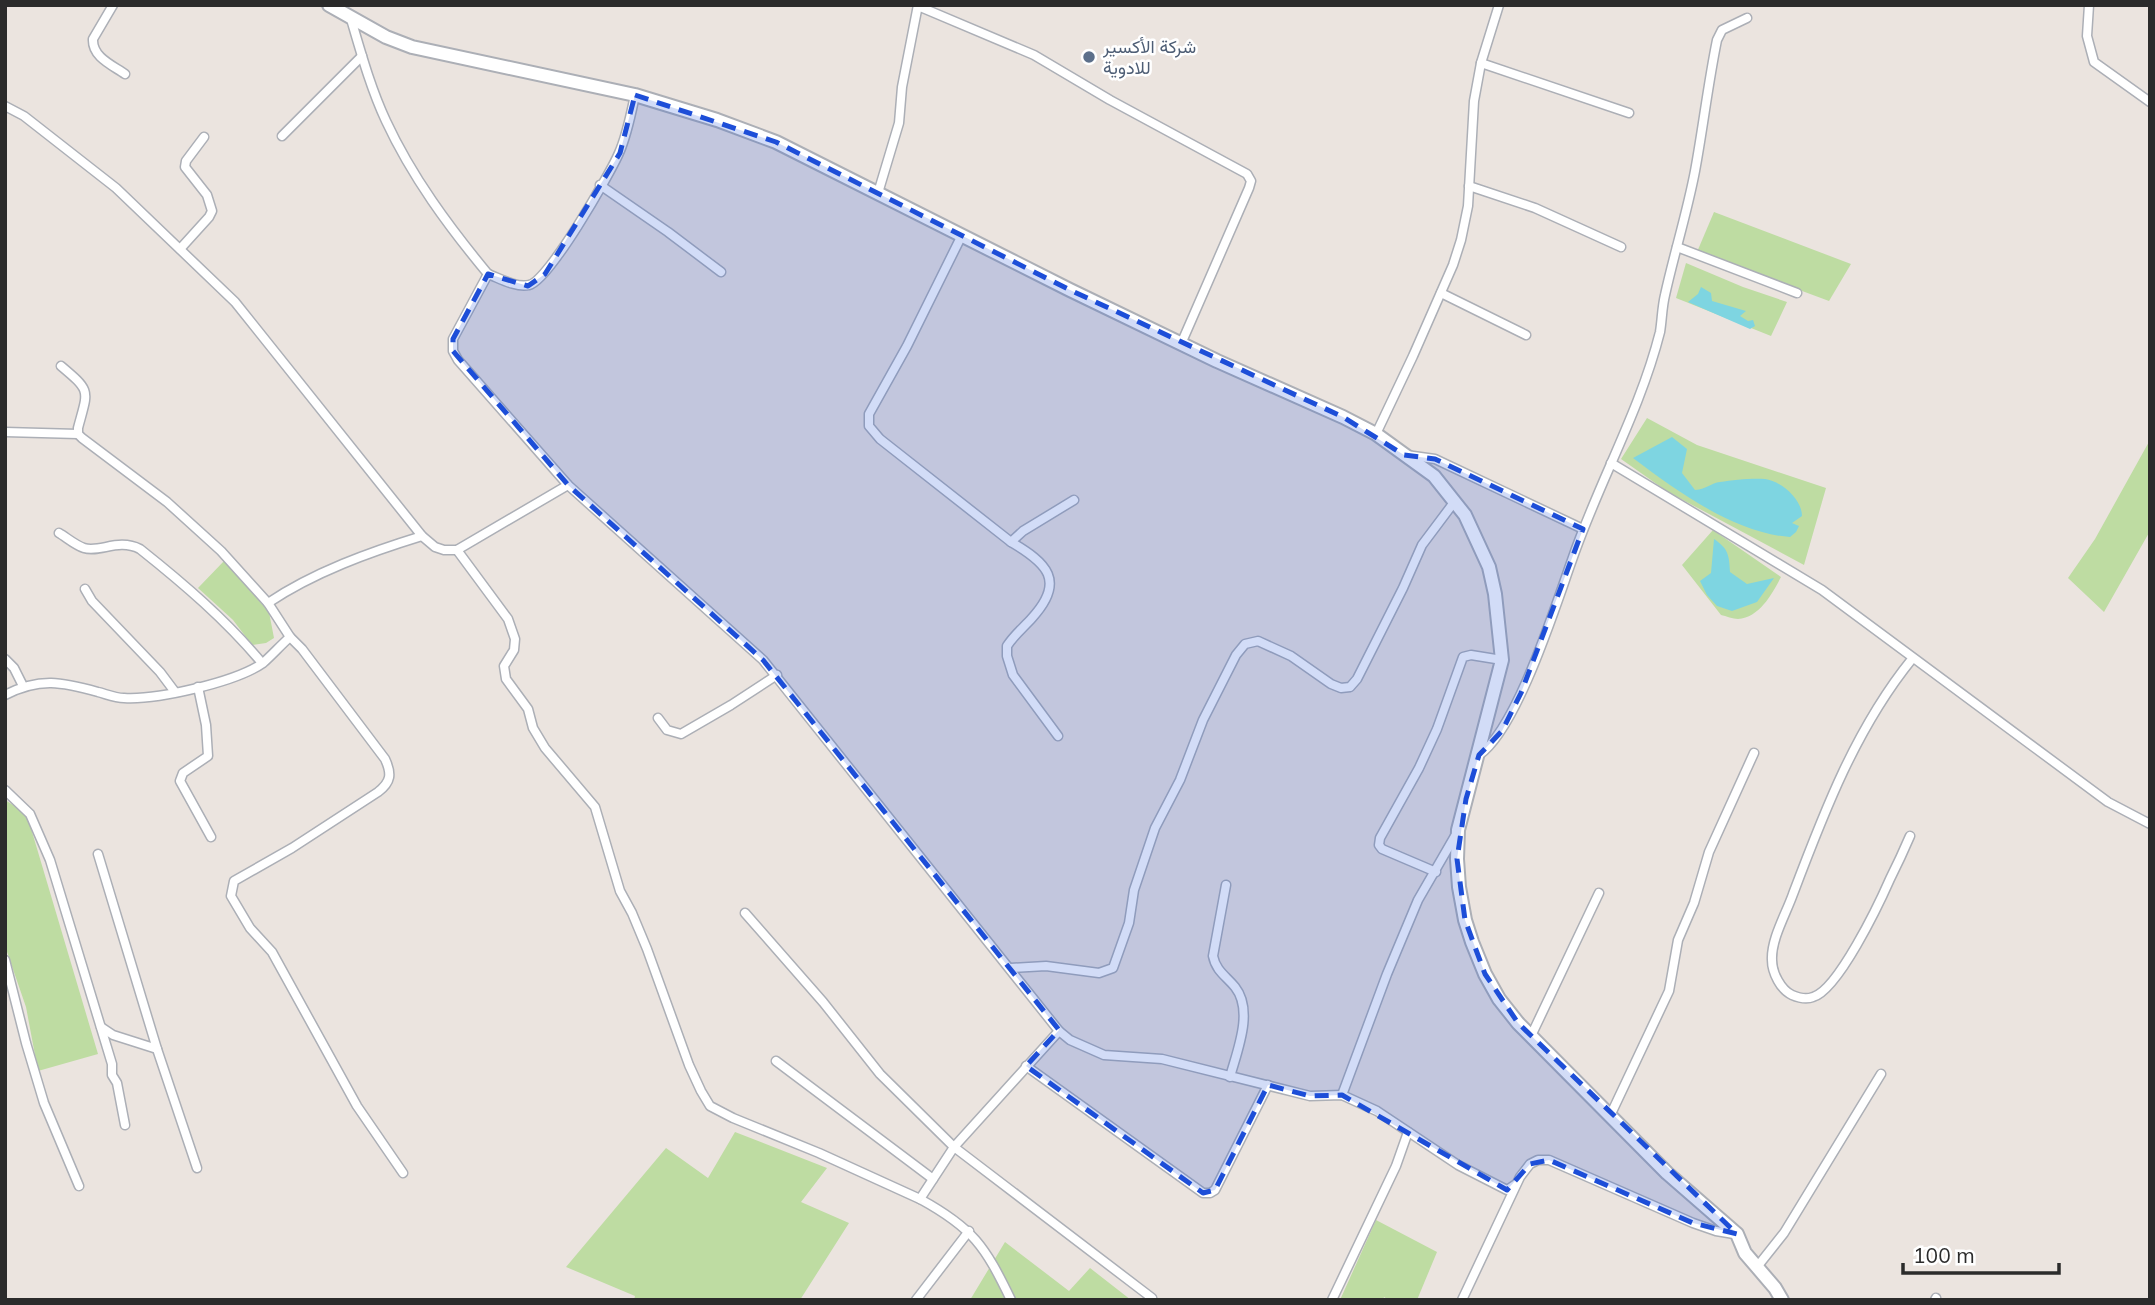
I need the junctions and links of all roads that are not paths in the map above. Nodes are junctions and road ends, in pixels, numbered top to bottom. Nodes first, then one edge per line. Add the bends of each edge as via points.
1 (113, 5) edge
2 (330, 5) edge
3 (1499, 5) edge
4 (2089, 5) edge
5 (918, 6) edge
6 (1746, 18) dead end
7 (351, 19) junction
8 (362, 56) junction
9 (1481, 63) junction
10 (125, 74) dead end
11 (635, 95) junction
12 (2150, 102) edge
13 (5, 106) edge
14 (1629, 113) dead end
15 (282, 136) dead end
16 (204, 137) dead end
17 (600, 185) junction
18 (1469, 186) junction
19 (878, 193) junction
20 (962, 235) junction
21 (1620, 247) dead end
22 (1677, 247) junction
23 (180, 249) junction
24 (721, 272) dead end
25 (488, 274) junction
26 (1441, 293) junction
27 (1797, 293) dead end
28 (1526, 335) dead end
29 (1181, 344) junction
30 (61, 366) dead end
31 (5, 432) edge
32 (78, 433) junction
33 (1376, 434) junction
34 (1404, 455) junction
35 (1611, 463) junction
36 (568, 485) junction
37 (1074, 500) dead end
38 (1455, 500) junction
39 (1583, 528) junction
40 (59, 533) dead end
41 (422, 536) junction
42 (1011, 542) junction
43 (457, 550) junction
44 (85, 589) dead end
45 (268, 603) junction
46 (290, 637) junction
47 (5, 659) edge
48 (1912, 659) junction
49 (1503, 660) junction
50 (262, 663) junction
51 (777, 675) junction
52 (23, 685) junction
53 (198, 687) junction
54 (175, 692) junction
55 (5, 695) edge
56 (658, 718) dead end
57 (1058, 736) dead end
58 (1754, 753) dead end
59 (1479, 755) junction
60 (5, 790) edge
61 (2150, 824) edge
62 (1458, 830) junction
63 (1910, 836) dead end
64 (211, 837) dead end
65 (98, 855) dead end
66 (1436, 872) junction
67 (1226, 885) dead end
68 (1600, 893) dead end
69 (745, 913) dead end
70 (5, 960) edge
71 (1011, 968) junction
72 (100, 1026) junction
73 (1059, 1031) junction
74 (1531, 1036) junction
75 (156, 1049) junction
76 (776, 1061) dead end
77 (1026, 1066) junction
78 (1881, 1074) dead end
79 (1230, 1077) junction
80 (1268, 1085) junction
81 (1342, 1095) junction
82 (1610, 1116) junction
83 (125, 1125) dead end
84 (1408, 1132) junction
85 (954, 1146) junction
86 (197, 1168) dead end
87 (403, 1173) dead end
88 (933, 1179) junction
89 (1516, 1184) junction
90 (79, 1186) dead end
91 (920, 1199) junction
92 (969, 1231) junction
93 (1737, 1234) junction
94 (1757, 1267) junction
95 (1152, 1298) dead end
96 (916, 1300) edge
97 (1011, 1300) edge
98 (1332, 1300) edge
99 (1462, 1300) edge
100 (1782, 1300) edge

1 - 10 street via 93,45 102,58
2 - 7 main road
3 - 9 street
4 - 12 street via 2087,36 2094,62
5 - 19 street via 899,123
5 - 29 street via 1034,55 1247,174 1249,188
6 - 22 street via 1722,30 1717,40
7 - 8 street
7 - 11 main road via 438,55
8 - 15 street
8 - 25 street via 386,121 411,166 445,221
9 - 14 street
9 - 18 street
11 - 17 street via 620,153
11 - 19 main road via 776,142
13 - 23 street via 69,149
16 - 23 street via 185,167 207,195 212,211
17 - 24 street
17 - 25 street via 569,240 534,283 520,285
18 - 21 street via 1535,208
18 - 26 street via 1461,240
19 - 20 main road
20 - 29 main road
20 - 42 street via 867,422 880,439
22 - 27 street
22 - 35 street via 1642,388
23 - 41 street via 235,302
25 - 36 street via 453,339 453,351
26 - 28 street
26 - 33 street
29 - 33 main road
30 - 32 street via 86,392
31 - 32 street
32 - 45 street via 167,502 221,551
33 - 34 main road
34 - 38 main road via 1434,476
34 - 39 street via 1435,459
35 - 39 street
35 - 48 street via 1822,590
36 - 43 street
36 - 51 street
37 - 42 street
38 - 49 main road via 1489,567
38 - 71 street via 1422,545 1350,687 1331,684 1291,656 1258,641 1245,644 1236,655 1155,828 1113,968 1099,973 1045,966
39 - 59 street via 1521,693 1502,731
40 - 50 street via 85,549 131,544 140,549 235,631
41 - 43 street via 444,551
41 - 45 street via 341,565
42 - 57 street via 1045,566 1049,591 1046,602 1007,646 1009,666
43 - 91 street via 512,629 514,650 504,666 506,679 528,709 545,748 595,807 620,891 647,949 689,1065 710,1105
44 - 54 street
45 - 46 street
46 - 50 street
46 - 87 street via 385,759 390,776 378,792 234,881 231,896 250,928 272,952 357,1106
47 - 52 street
48 - 61 street via 2108,802
48 - 63 street via 1890,686 1846,764 1776,939 1772,960 1777,980 1787,993 1814,997 1825,990 1847,961
49 - 59 main road
49 - 66 street via 1463,657 1437,729 1380,838 1382,849
50 - 53 street
51 - 56 street via 681,734 667,730
51 - 71 street
52 - 54 street via 65,683 121,698
52 - 55 street
53 - 54 street
53 - 64 street via 208,756 183,773 180,781
58 - 82 street via 1709,852 1678,940 1669,991
59 - 62 main road
60 - 72 street via 30,814 50,860
62 - 66 street
62 - 74 main road via 1459,887 1472,942 1499,999
65 - 75 street
66 - 81 street via 1418,900
67 - 79 street via 1213,956 1243,1000 1240,1042
68 - 74 street
69 - 85 street via 880,1074
70 - 90 street via 44,1103
71 - 73 street
72 - 75 street
72 - 83 street
73 - 77 street
73 - 79 street via 1104,1055 1162,1059
74 - 82 main road
75 - 86 street
76 - 88 street
77 - 80 street via 1203,1193 1215,1190
77 - 85 street
78 - 94 street via 1784,1233
79 - 80 street
80 - 81 street via 1310,1096
81 - 84 street
82 - 93 main road
84 - 89 street via 1507,1190
84 - 98 street
85 - 88 street
85 - 95 street
88 - 91 street
89 - 93 street via 1530,1164 1549,1160 1693,1223
89 - 99 street
91 - 92 street
92 - 96 street
92 - 97 street via 985,1250
93 - 94 main road
94 - 100 main road

